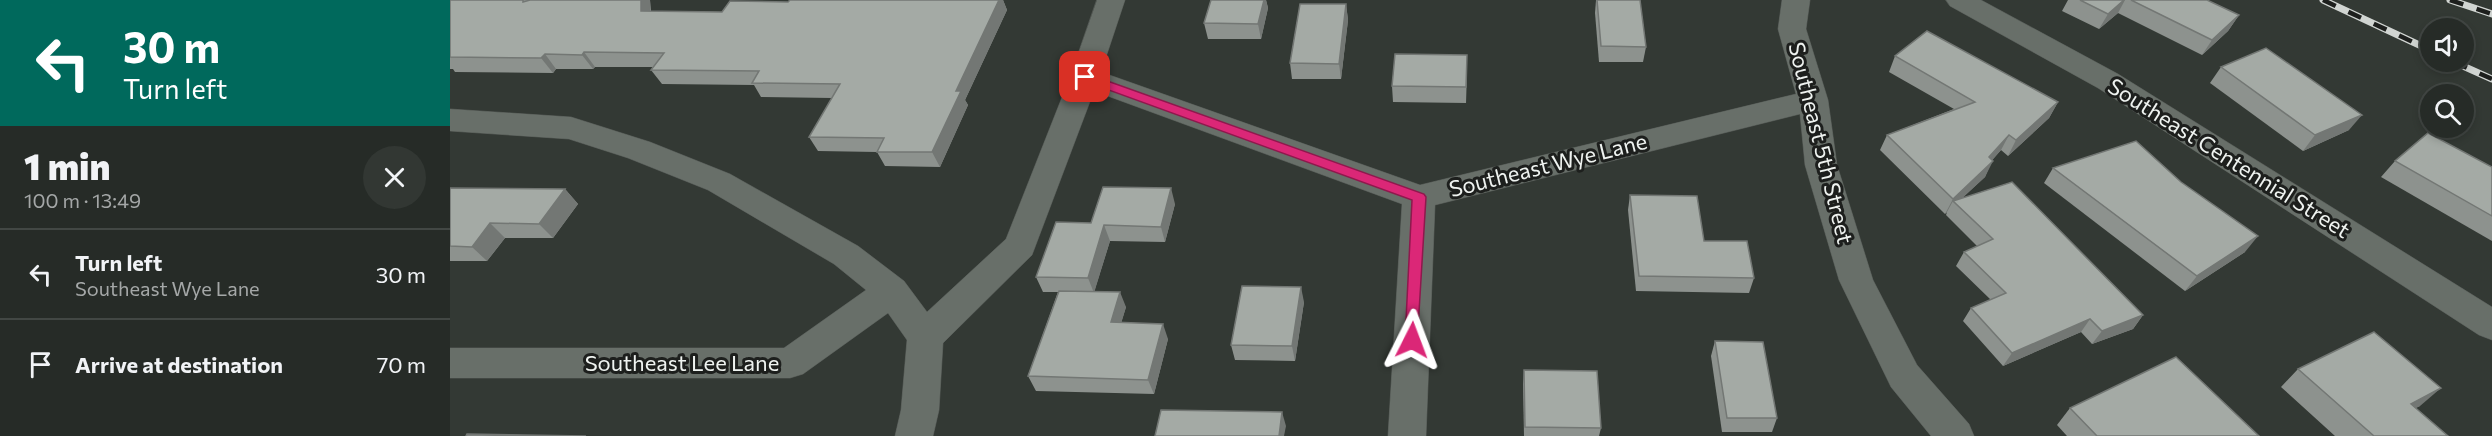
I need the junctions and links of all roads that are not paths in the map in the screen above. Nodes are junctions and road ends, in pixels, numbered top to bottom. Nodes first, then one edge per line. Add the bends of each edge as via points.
1 (1111, 0) edge
2 (1796, 0) edge
3 (1960, 0) edge
4 (1085, 77) junction
5 (1813, 100) junction
6 (450, 120) edge
7 (1419, 197) junction
8 (892, 291) junction
9 (2492, 325) edge
10 (926, 337) junction
11 (450, 363) edge
12 (914, 436) edge
13 (1407, 436) edge
14 (1955, 436) edge

1 - 4 street
2 - 5 street, Southeast 5th Street via 1792,29
3 - 9 street, Southeast Centennial Street via 2108,81
4 - 7 street, Southeast Wye Lane
4 - 10 street via 1020,246
5 - 7 street, Southeast Wye Lane
5 - 14 street, Southeast 5th Street via 1821,165 1856,280 1904,376
6 - 8 street via 571,128 639,150 719,182 846,255
7 - 13 street
8 - 10 street
8 - 11 street, Southeast Lee Lane via 790,363
10 - 12 street

